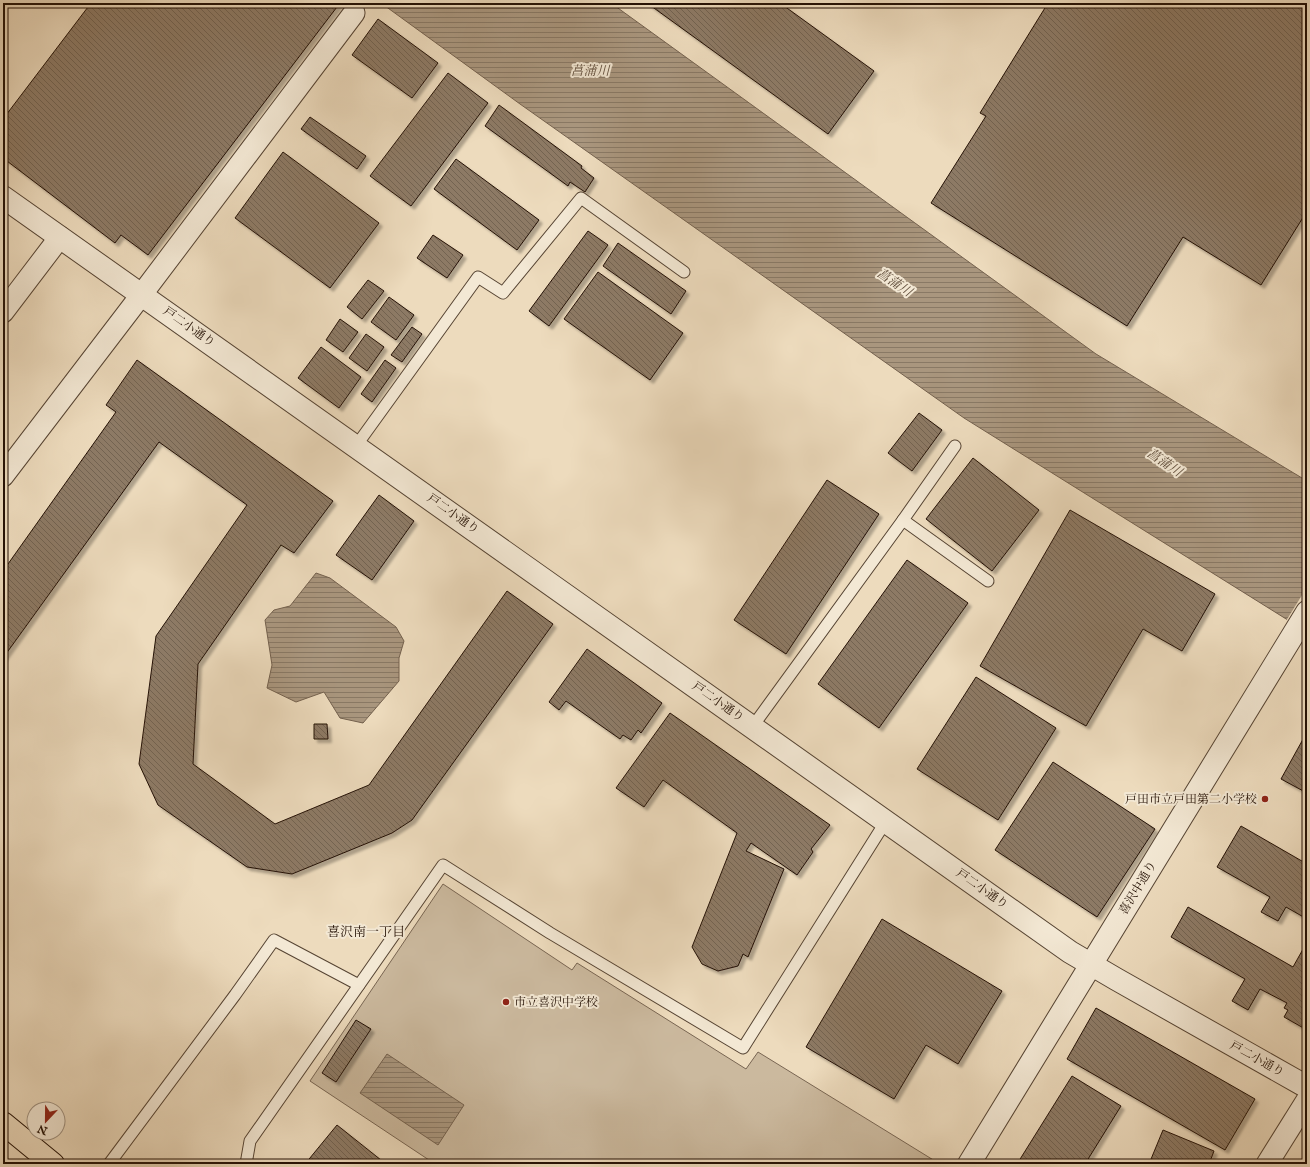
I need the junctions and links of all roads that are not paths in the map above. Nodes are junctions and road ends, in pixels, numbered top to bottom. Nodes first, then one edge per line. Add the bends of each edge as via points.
1 (354, 13) dead end
2 (3, 197) edge
3 (60, 236) junction
4 (684, 272) dead end
5 (142, 294) junction
6 (3, 312) edge
7 (356, 446) junction
8 (955, 446) dead end
9 (3, 476) edge
10 (903, 520) junction
11 (988, 581) dead end
12 (1307, 612) edge
13 (753, 726) junction
14 (886, 821) junction
15 (1092, 964) junction
16 (359, 985) junction
17 (1307, 1087) edge
18 (1307, 1100) edge
19 (3, 1123) edge
20 (53, 1164) edge
21 (109, 1164) edge
22 (246, 1164) edge
23 (969, 1164) edge
24 (1267, 1164) edge

1 - 5 street
2 - 3 street, 戸二小通り
3 - 5 street, 戸二小通り
3 - 6 street
4 - 7 lane via 581,198 503,293 478,277
5 - 7 street, 戸二小通り
5 - 9 street
7 - 13 street, 戸二小通り
8 - 10 lane
10 - 11 lane
10 - 13 lane
12 - 15 street, 喜沢中通り
13 - 14 street, 戸二小通り
14 - 15 street, 戸二小通り via 1070,952
14 - 16 lane via 743,1048 550,933 443,865
15 - 17 street, 戸二小通り
15 - 23 street, 喜沢中通り
16 - 21 lane via 274,940
16 - 22 lane via 250,1141
18 - 24 street
19 - 20 main road

